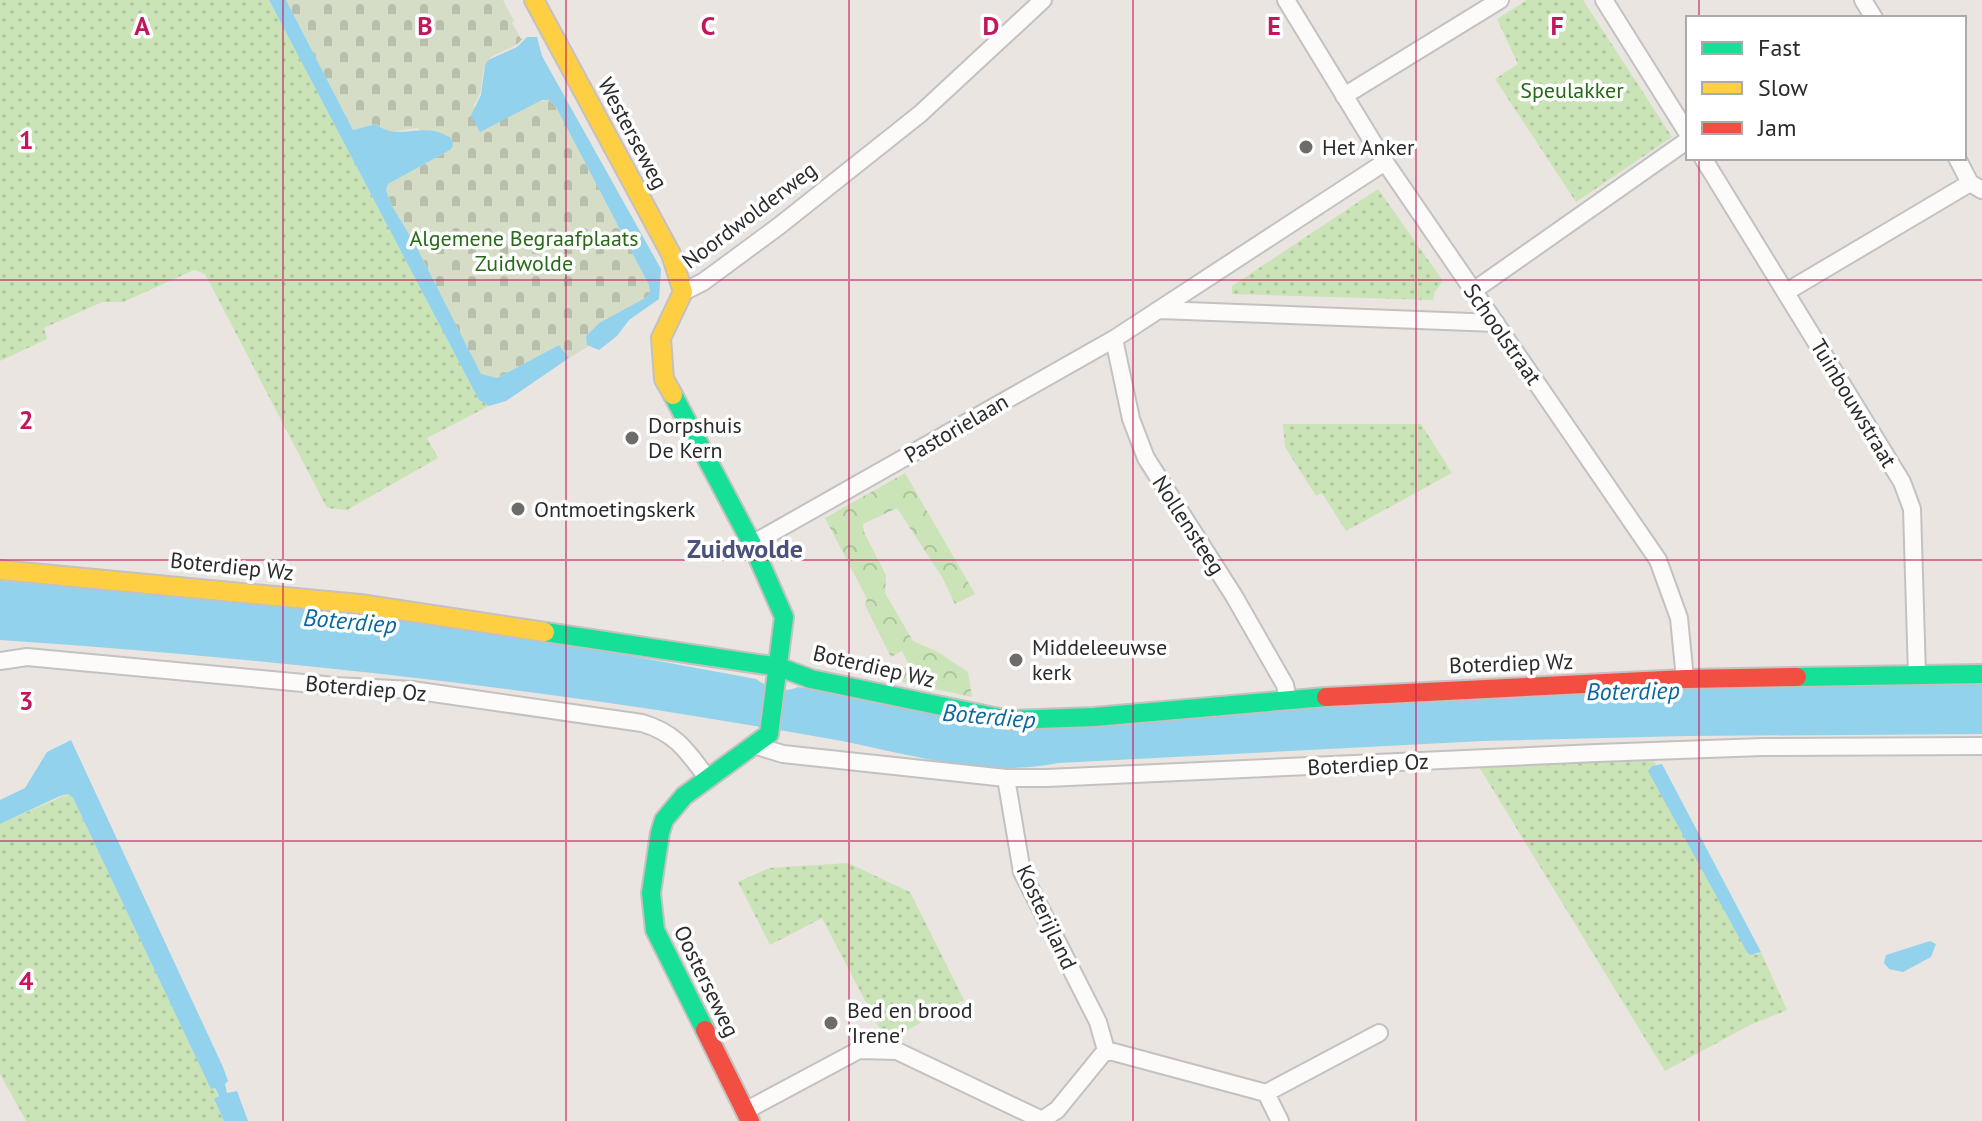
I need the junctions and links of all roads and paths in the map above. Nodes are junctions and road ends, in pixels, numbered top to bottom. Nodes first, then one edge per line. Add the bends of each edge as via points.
1 (534, 0) edge
2 (1043, 0) edge
3 (1286, 0) edge
4 (1500, 0) edge
5 (1604, 0) edge
6 (1344, 96) junction
7 (1686, 134) edge
8 (1686, 138) edge
9 (1704, 160) edge
10 (1958, 160) edge
11 (1385, 162) junction
12 (1976, 187) edge
13 (1473, 291) junction
14 (683, 292) junction
15 (1786, 292) junction
16 (1159, 310) junction
17 (1496, 323) junction
18 (1114, 339) junction
19 (752, 544) junction
20 (0, 570) edge
21 (0, 661) edge
22 (778, 672) junction
23 (1982, 674) edge
24 (1917, 675) junction
25 (1685, 679) junction
26 (1288, 700) junction
27 (763, 740) junction
28 (1982, 746) edge
29 (1006, 778) junction
30 (708, 779) junction
31 (1379, 1033) dead end
32 (1106, 1050) junction
33 (1266, 1093) junction
34 (748, 1116) edge
35 (1042, 1120) edge
36 (1280, 1121) edge

1 - 14 street, Westerseweg via 671,254
2 - 14 street, Noordwolderweg via 920,114 779,226
3 - 6 street, Schoolstraat
4 - 6 street
5 - 7 street
6 - 11 street, Schoolstraat
8 - 13 street
9 - 15 street, Tuinbouwstraat
10 - 12 street
11 - 13 street, Schoolstraat
11 - 16 street, Pastorielaan
12 - 15 street
13 - 17 street, Schoolstraat
14 - 19 street, Noordwolderweg via 661,338 664,379
15 - 24 street, Tuinbouwstraat via 1902,482 1912,509
16 - 17 street
16 - 18 street, Pastorielaan
17 - 25 street, Schoolstraat via 1658,560 1679,618
18 - 19 street, Pastorielaan
18 - 26 street, Nollensteeg via 1131,419 1146,458 1234,596 1285,685
19 - 22 street, Noordwolderweg via 784,617
20 - 22 street, Boterdiep Wz via 360,604
21 - 30 street, Boterdiep Oz via 27,657 412,690 642,723 664,729
22 - 26 street, Boterdiep Wz via 1009,720
22 - 27 street
23 - 24 street, Boterdiep Wz
24 - 25 street, Boterdiep Wz
25 - 26 street, Boterdiep Wz
27 - 29 street, Boterdiep Oz via 783,754
27 - 30 street, Oosterseweg
28 - 29 street, Boterdiep Oz via 1762,747
29 - 32 street, Kosterijland via 1022,872 1098,1022
30 - 34 street, Oosterseweg via 671,809 663,823 649,898 655,930
31 - 33 street
32 - 33 street
32 - 35 street via 1057,1110
33 - 36 street
34 - 35 street via 859,1050 897,1051

